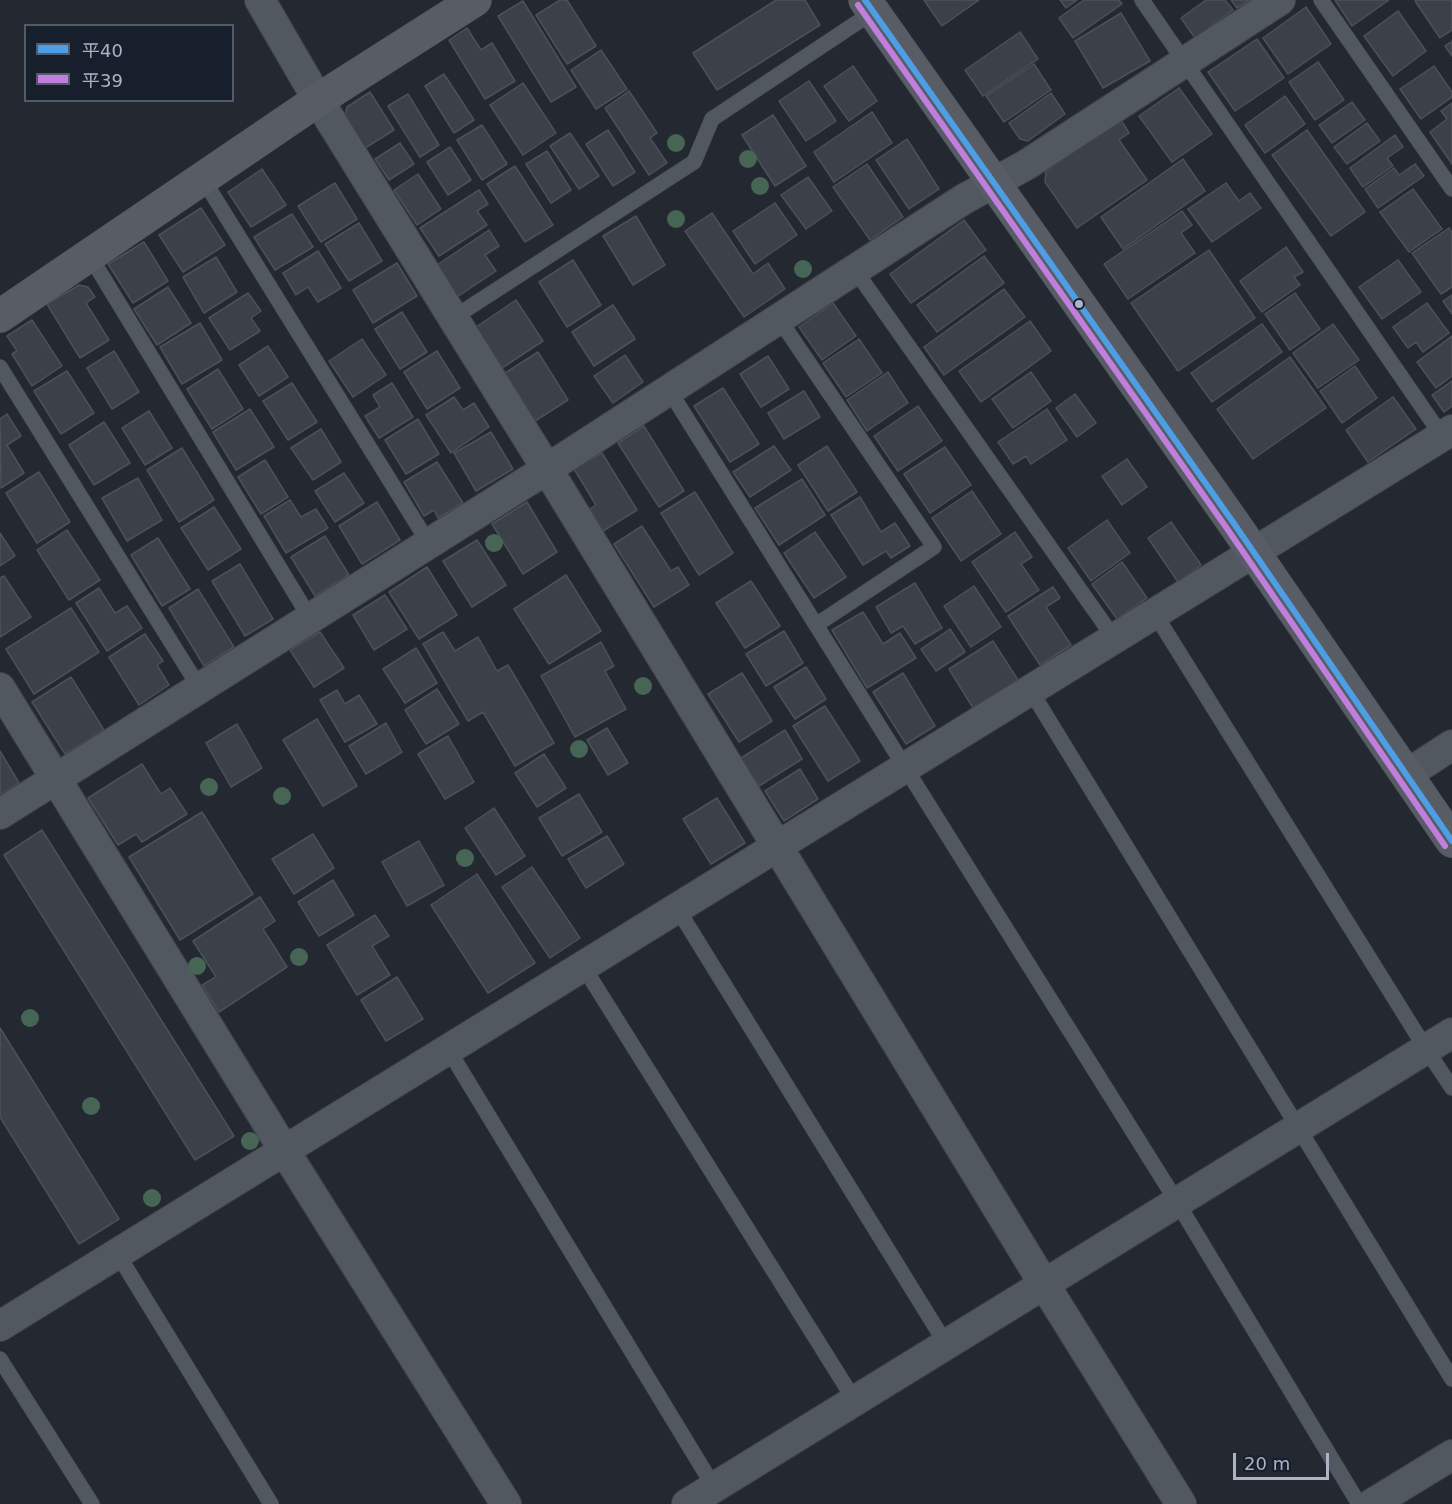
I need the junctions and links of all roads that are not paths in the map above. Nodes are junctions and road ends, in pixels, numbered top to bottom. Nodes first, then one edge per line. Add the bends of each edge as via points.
1 (260, 0) edge
2 (475, 0) edge
3 (1142, 0) edge
4 (1280, 0) edge
5 (1321, 0) edge
6 (869, 6) edge
7 (1185, 62) junction
8 (318, 100) junction
9 (203, 179) junction
10 (993, 183) junction
11 (1452, 189) edge
12 (90, 256) junction
13 (855, 270) junction
14 (0, 316) edge
15 (453, 318) junction
16 (778, 319) junction
17 (0, 367) edge
18 (669, 390) junction
19 (1447, 433) edge
20 (547, 470) junction
21 (428, 542) junction
22 (1254, 553) junction
23 (1155, 614) junction
24 (310, 618) junction
25 (816, 625) junction
26 (1114, 638) junction
27 (199, 687) junction
28 (0, 688) edge
29 (1031, 691) junction
30 (1452, 745) edge
31 (904, 768) junction
32 (1406, 775) junction
33 (55, 778) junction
34 (0, 813) edge
35 (1452, 841) edge
36 (778, 847) junction
37 (677, 908) junction
38 (583, 966) junction
39 (1452, 1033) edge
40 (448, 1049) junction
41 (1426, 1049) junction
42 (1452, 1088) edge
43 (1299, 1127) junction
44 (284, 1150) junction
45 (1177, 1202) junction
46 (117, 1253) junction
47 (1044, 1284) junction
48 (0, 1326) edge
49 (946, 1344) junction
50 (0, 1359) edge
51 (1452, 1379) edge
52 (855, 1401) junction
53 (1452, 1455) edge
54 (714, 1487) junction
55 (92, 1504) edge
56 (271, 1504) edge
57 (506, 1504) edge
58 (687, 1504) edge
59 (1181, 1504) edge
60 (1359, 1504) edge
61 (1372, 1504) edge

1 - 8 street
2 - 8 street
3 - 7 lane
4 - 7 street
5 - 11 lane
6 - 10 street
6 - 15 lane via 712,119 694,162
7 - 10 street
7 - 19 lane
8 - 9 street
8 - 15 street
9 - 12 street
9 - 21 lane
10 - 13 street
10 - 22 street
12 - 14 street
12 - 24 lane
13 - 16 street
13 - 26 lane
15 - 20 street
16 - 18 street
16 - 25 lane via 934,547
17 - 27 lane
18 - 20 street
18 - 25 lane
19 - 22 street
20 - 21 street
20 - 36 street
21 - 24 street
22 - 23 street
22 - 32 street
23 - 26 street
23 - 41 lane
24 - 27 street
25 - 31 lane
26 - 29 street
27 - 33 street
28 - 33 street
29 - 31 street
29 - 43 lane
30 - 32 street
31 - 36 street
31 - 45 lane
32 - 35 street
33 - 34 street
33 - 44 street
36 - 37 street
36 - 47 street
37 - 38 street
37 - 49 lane
38 - 40 street
38 - 52 lane
39 - 41 street
40 - 44 street
40 - 54 lane
41 - 42 lane
41 - 43 street
43 - 45 street
43 - 51 lane
44 - 46 street
44 - 57 street
45 - 47 street
45 - 60 lane
46 - 48 street
46 - 56 lane
47 - 49 street
47 - 59 street
49 - 52 street
50 - 55 lane
52 - 54 street
53 - 61 street
54 - 58 street

